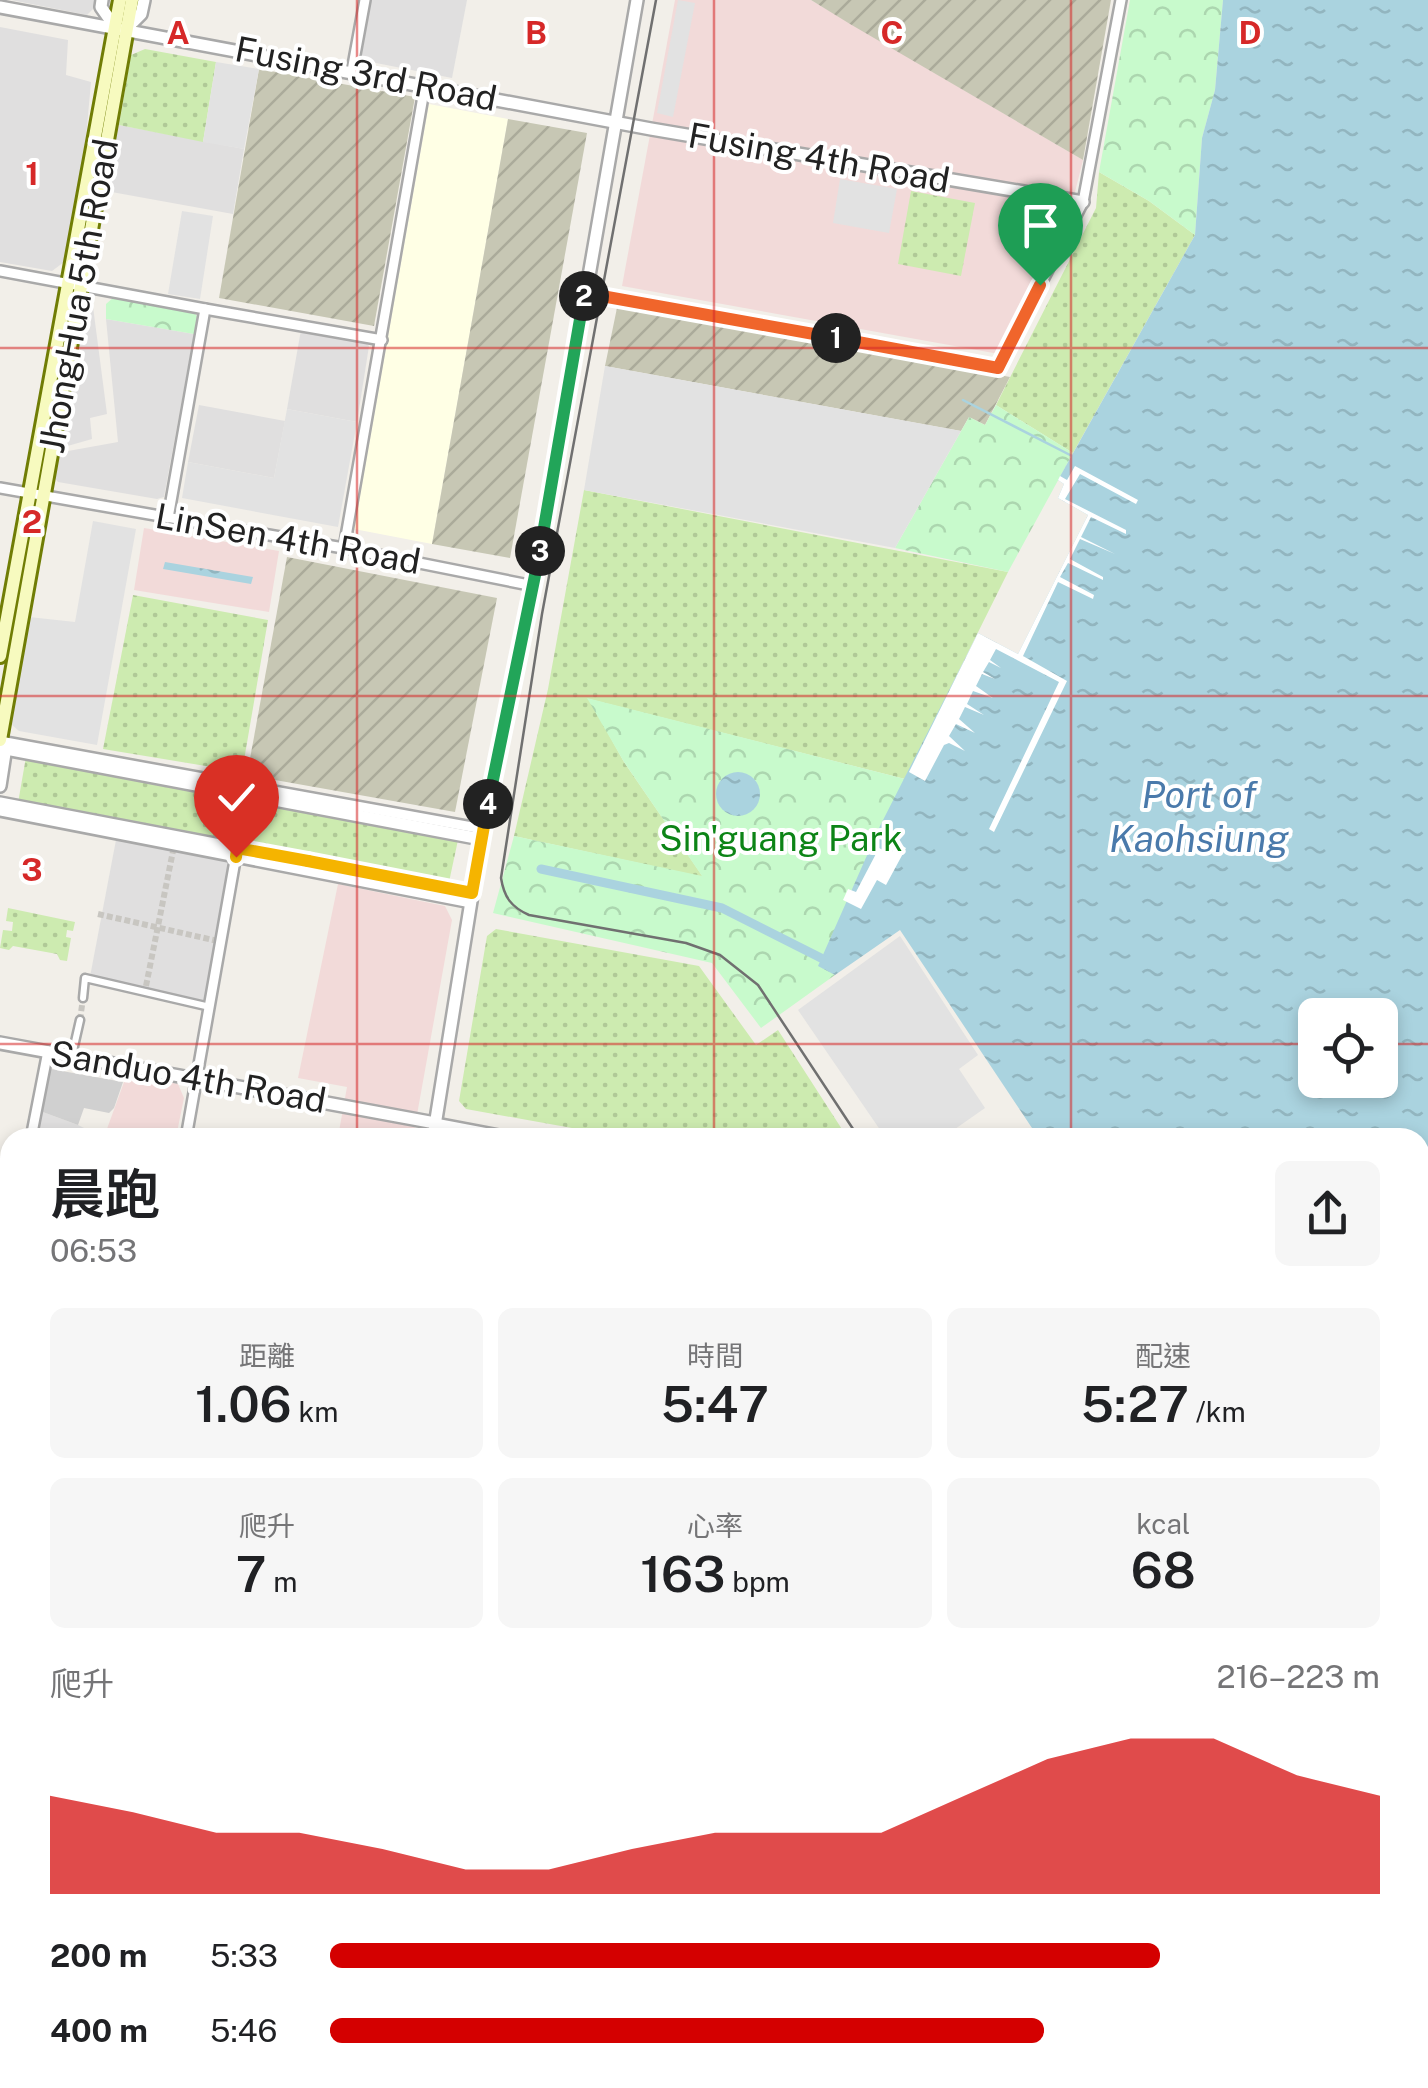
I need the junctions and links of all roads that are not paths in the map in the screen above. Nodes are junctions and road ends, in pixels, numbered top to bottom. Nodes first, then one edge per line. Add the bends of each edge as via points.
1 (102, 0) edge
2 (120, 0) edge
3 (132, 0) edge
4 (144, 0) edge
5 (364, 0) edge
6 (637, 0) edge
7 (1121, 0) edge
8 (19, 5) edge
9 (0, 7) edge
10 (120, 28) junction
11 (352, 71) junction
12 (425, 85) junction
13 (615, 121) junction
14 (1083, 202) junction
15 (0, 271) edge
16 (75, 287) junction
17 (585, 293) junction
18 (205, 309) junction
19 (382, 340) junction
20 (0, 488) edge
21 (36, 494) junction
22 (168, 518) junction
23 (344, 548) junction
24 (534, 586) junction
25 (4, 651) edge
26 (2, 744) edge
27 (0, 786) edge
28 (0, 802) edge
29 (0, 812) edge
30 (482, 834) junction
31 (236, 852) junction
32 (471, 898) junction
33 (83, 998) dead end
34 (210, 1006) junction
35 (80, 1020) tunnel mouth
36 (0, 1043) edge
37 (48, 1051) junction
38 (72, 1055) junction
39 (196, 1078) junction
40 (436, 1123) junction
41 (33, 1128) edge
42 (188, 1128) edge
43 (435, 1128) edge
44 (462, 1128) edge

1 - 10 street
2 - 10 main road, JhongHua 5th Road
3 - 10 main road, JhongHua 5th Road
4 - 10 street, JhongHua 5th Road via 142,14
5 - 11 street
6 - 13 street
7 - 14 street
8 - 9 street, Fusing 3rd Road
8 - 10 street, Fusing 3rd Road
10 - 11 street, Fusing 3rd Road
10 - 16 main road, JhongHua 5th Road
11 - 12 street, Fusing 3rd Road
12 - 13 street, Fusing 3rd Road
12 - 19 street
13 - 14 street, Fusing 4th Road
13 - 17 street
14 - 17 street via 998,368
15 - 16 street
16 - 18 street
16 - 21 main road, JhongHua 5th Road
17 - 24 street
18 - 19 street
18 - 22 street
19 - 23 street
20 - 21 street, LinSen 4th Road
21 - 22 street, LinSen 4th Road
21 - 25 main road, JhongHua 5th Road
22 - 23 street, LinSen 4th Road
23 - 24 street, LinSen 4th Road
24 - 30 street
25 - 26 main road, JhongHua 5th Road
26 - 27 street
26 - 30 street
28 - 31 street
29 - 31 street
30 - 32 street
31 - 32 street
31 - 34 street
32 - 40 street
33 - 34 street via 86,978
34 - 39 street
35 - 38 street
36 - 37 street, Sanduo 4th Road
37 - 38 street, Sanduo 4th Road
37 - 41 street
38 - 39 street, Sanduo 4th Road
39 - 40 street, Sanduo 4th Road
39 - 42 street
40 - 43 street
40 - 44 street

